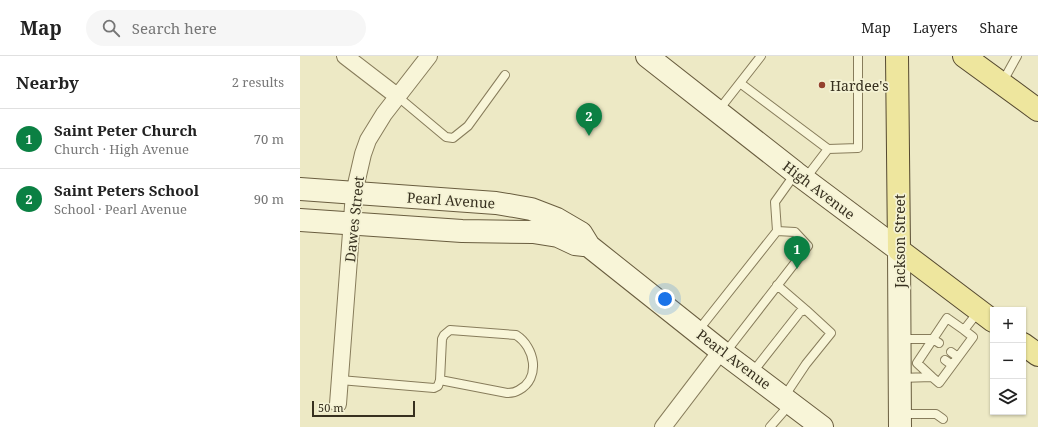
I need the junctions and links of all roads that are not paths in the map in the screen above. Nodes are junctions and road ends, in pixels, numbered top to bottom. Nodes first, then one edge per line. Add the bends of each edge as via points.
1 (345, 56) edge
2 (430, 56) edge
3 (647, 56) edge
4 (761, 56) edge
5 (858, 56) edge
6 (897, 56) edge
7 (964, 56) edge
8 (1017, 56) edge
9 (505, 75) dead end
10 (740, 83) junction
11 (1002, 84) junction
12 (397, 96) junction
13 (1038, 110) edge
14 (717, 112) junction
15 (828, 149) junction
16 (800, 176) junction
17 (300, 189) edge
18 (354, 193) junction
19 (300, 220) edge
20 (352, 223) junction
21 (777, 231) junction
22 (589, 246) junction
23 (899, 250) junction
24 (777, 285) junction
25 (806, 310) junction
26 (986, 316) edge
27 (964, 330) junction
28 (697, 332) junction
29 (939, 338) junction
30 (899, 339) junction
31 (1026, 346) edge
32 (723, 352) junction
33 (1038, 355) edge
34 (751, 373) junction
35 (900, 378) junction
36 (932, 378) junction
37 (340, 380) junction
38 (440, 380) junction
39 (788, 400) junction
40 (338, 404) dead end
41 (943, 419) dead end
42 (900, 420) edge
43 (663, 427) edge
44 (770, 427) edge
45 (822, 427) edge

1 - 12 street
2 - 12 street, Dawes Street
3 - 14 street, High Avenue
4 - 10 lane
5 - 15 lane via 858,148
6 - 23 main road, Jackson Street
7 - 11 main road
8 - 11 lane
9 - 12 lane via 468,126 453,138 446,137
10 - 14 lane
10 - 15 lane
11 - 13 main road
12 - 18 street, Dawes Street via 368,140
14 - 16 street, High Avenue
15 - 16 lane
16 - 21 lane via 775,202
16 - 23 street, High Avenue
17 - 18 street, Pearl Avenue
18 - 20 street, Dawes Street
18 - 22 street, Pearl Avenue via 496,203 526,208 558,219 581,233
19 - 20 street, Pearl Avenue
20 - 22 street, Pearl Avenue via 462,231 533,232
20 - 37 street, Dawes Street
21 - 24 lane via 795,232 808,246
21 - 28 lane
22 - 28 street, Pearl Avenue
23 - 26 main road, High Avenue
23 - 30 street, Jackson Street
24 - 25 lane
24 - 32 lane
25 - 34 lane via 800,312
25 - 39 lane via 831,333 806,364
26 - 27 lane
27 - 29 lane via 947,318
27 - 36 lane via 973,337 948,363 939,383
28 - 32 street, Pearl Avenue
29 - 30 lane
29 - 36 lane via 917,364
30 - 35 street, Jackson Street
31 - 33 main road
32 - 34 street, Pearl Avenue
32 - 43 street
34 - 39 street, Pearl Avenue
35 - 36 lane
35 - 42 street, Jackson Street
37 - 38 lane via 434,388
37 - 40 street, Dawes Street
38 - 38 lane via 442,339 450,330 516,335 530,350 532,377 526,386 518,391 507,393
39 - 44 lane
39 - 45 street, Pearl Avenue
41 - 42 lane via 936,414

